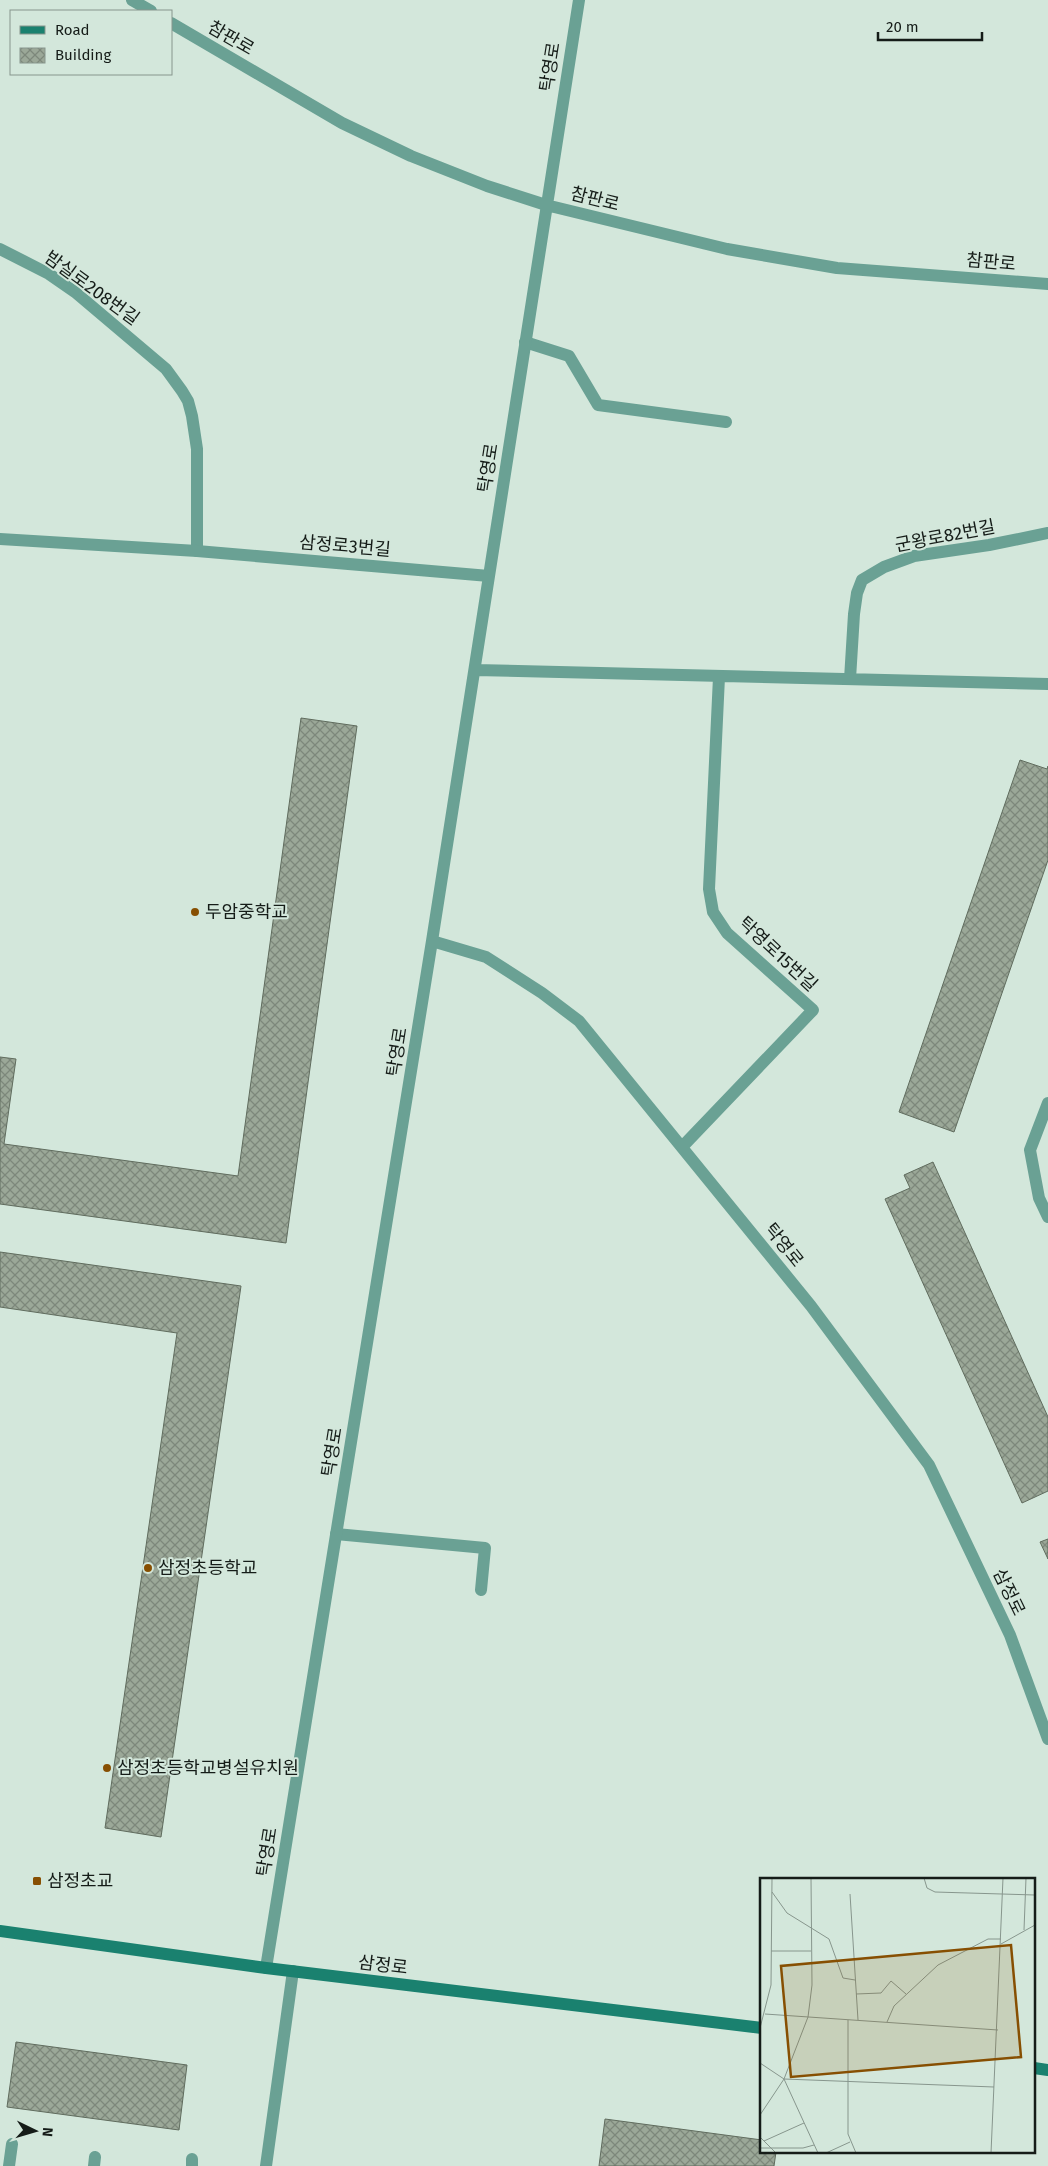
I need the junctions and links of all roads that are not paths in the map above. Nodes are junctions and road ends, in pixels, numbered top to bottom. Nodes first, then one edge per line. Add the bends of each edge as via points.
1 (132, 0) edge
2 (579, 0) edge
3 (149, 10) edge
4 (172, 24) edge
5 (546, 205) junction
6 (0, 249) edge
7 (1048, 284) edge
8 (525, 342) junction
9 (726, 422) dead end
10 (1048, 533) edge
11 (0, 539) edge
12 (198, 551) junction
13 (489, 576) junction
14 (475, 670) junction
15 (719, 677) junction
16 (850, 679) junction
17 (1048, 684) edge
18 (432, 941) junction
19 (1048, 1103) edge
20 (682, 1147) junction
21 (1048, 1217) edge
22 (929, 1465) joint
23 (336, 1534) junction
24 (481, 1590) dead end
25 (1048, 1739) edge
26 (0, 1931) edge
27 (266, 1968) junction
28 (293, 1971) junction
29 (760, 2028) edge
30 (12, 2144) dead end
31 (9, 2166) edge
32 (266, 2166) edge

1 - 3 street
2 - 5 street, 탁영로
4 - 5 street, 참판로 via 342,123 453,173
5 - 7 street, 참판로 via 727,249 837,268
5 - 8 street, 탁영로
6 - 12 street, 밤실로208번길 via 49,274 75,292 166,369 188,401 197,449
8 - 9 street via 569,356 598,405
8 - 13 street, 탁영로
10 - 16 street, 군왕로82번길 via 914,556 884,567 862,580 854,614
11 - 12 street, 삼정로3번길
12 - 13 street, 삼정로3번길
13 - 14 street, 탁영로
14 - 15 street
14 - 18 street, 탁영로
15 - 16 street
15 - 20 street, 탁영로15번길 via 710,889 713,912 727,934 813,1010
16 - 17 street
18 - 20 street, 탁영로 via 486,957 579,1020
18 - 23 street, 탁영로
19 - 21 street via 1030,1150 1039,1198
20 - 22 street, 탁영로 via 811,1306
22 - 25 street, 삼정로 via 1010,1635
23 - 24 street via 485,1548
23 - 27 street, 탁영로
26 - 27 street, 삼정로
27 - 28 street, 삼정로
28 - 29 street, 삼정로
28 - 32 street
30 - 31 street

